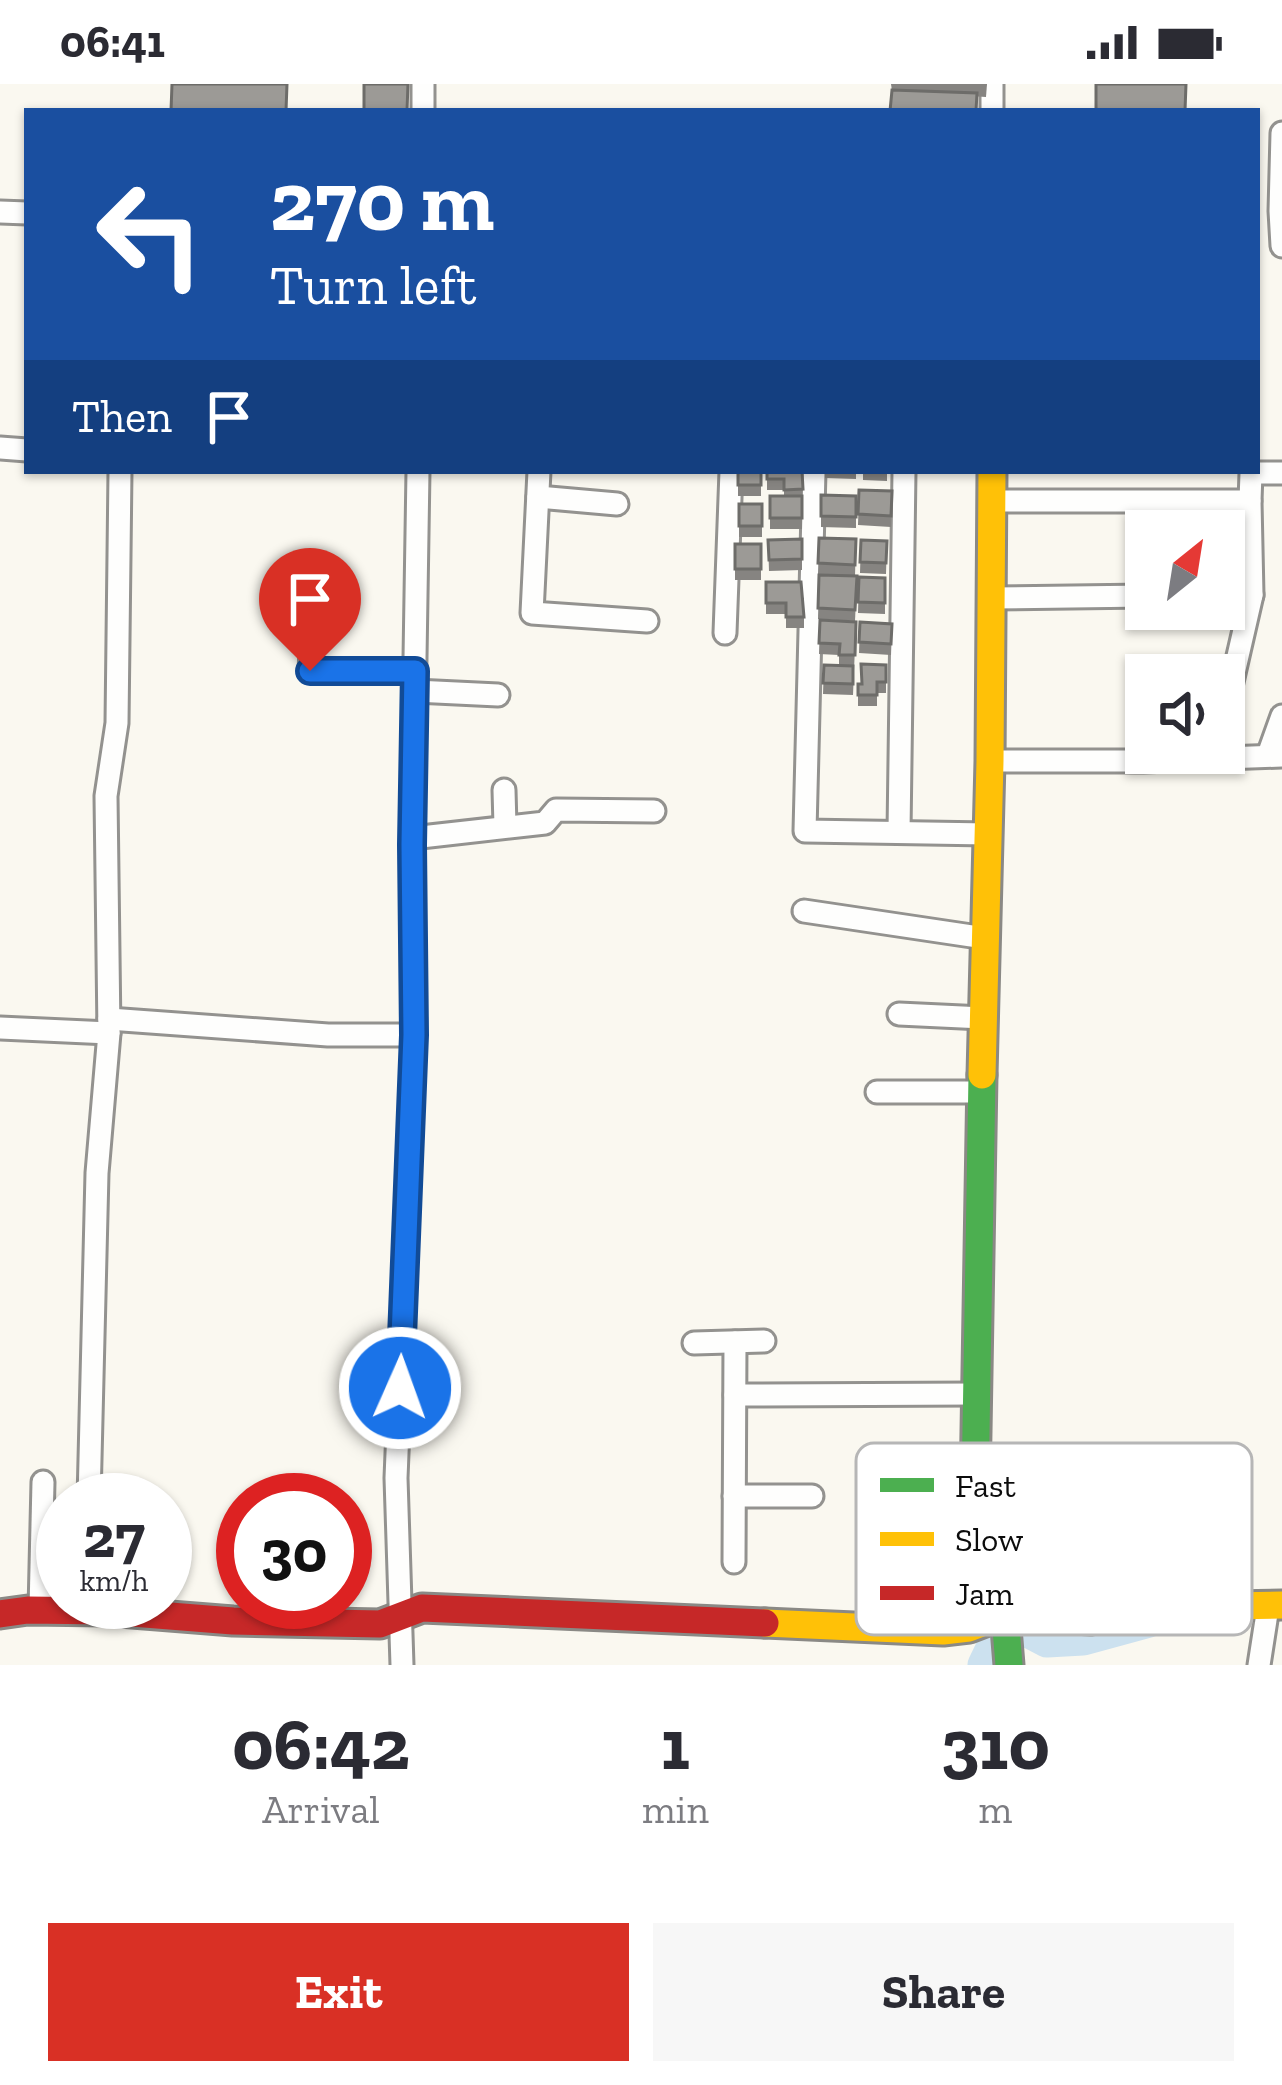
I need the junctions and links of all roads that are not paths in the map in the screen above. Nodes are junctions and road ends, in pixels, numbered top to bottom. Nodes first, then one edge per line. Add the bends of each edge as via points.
1 (1282, 133) edge
2 (1282, 246) edge
3 (120, 474) edge
4 (418, 474) edge
5 (539, 474) edge
6 (731, 474) edge
7 (814, 474) edge
8 (904, 474) edge
9 (992, 474) edge
10 (1251, 474) edge
11 (538, 497) junction
12 (992, 501) junction
13 (1250, 501) junction
14 (617, 504) dead end
15 (1245, 595) edge
16 (1252, 595) junction
17 (1125, 596) edge
18 (991, 598) junction
19 (647, 620) dead end
20 (312, 628) dead end
21 (725, 633) dead end
22 (1238, 654) edge
23 (415, 681) junction
24 (498, 695) dead end
25 (1282, 716) edge
26 (1275, 755) edge
27 (990, 761) junction
28 (1125, 761) edge
29 (504, 790) dead end
30 (653, 811) dead end
31 (505, 826) junction
32 (899, 832) junction
33 (988, 834) junction
34 (412, 838) junction
35 (803, 910) dead end
36 (985, 938) junction
37 (899, 1014) dead end
38 (983, 1018) junction
39 (109, 1026) junction
40 (0, 1028) edge
41 (414, 1035) junction
42 (877, 1092) dead end
43 (982, 1092) junction
44 (764, 1341) dead end
45 (735, 1342) junction
46 (694, 1343) dead end
47 (976, 1394) junction
48 (735, 1395) junction
49 (975, 1443) edge
50 (90, 1473) edge
51 (734, 1496) junction
52 (812, 1496) dead end
53 (734, 1562) dead end
54 (36, 1610) edge
55 (1270, 1612) edge
56 (0, 1614) edge
57 (402, 1615) junction
58 (192, 1617) edge
59 (856, 1627) edge
60 (402, 1665) edge
61 (1258, 1665) edge

1 - 2 street
3 - 39 street via 117,723 106,796
4 - 23 street
5 - 11 street
6 - 21 street
7 - 32 street via 794,831
8 - 32 street
9 - 12 street
10 - 13 street
11 - 14 street
11 - 19 street via 532,613
12 - 13 street
12 - 18 street
13 - 16 street
15 - 16 street
16 - 22 street
17 - 18 street
18 - 27 street
20 - 23 street via 310,671
23 - 24 street
23 - 34 street
25 - 26 street
27 - 28 street
27 - 33 street
29 - 31 street
30 - 31 street via 556,810 545,823
31 - 34 street
32 - 33 street
33 - 36 street
34 - 41 street
35 - 36 street
36 - 38 street
37 - 38 street
38 - 43 street
39 - 40 street
39 - 41 street
39 - 50 street
41 - 57 street via 396,1478
42 - 43 street
43 - 47 street
44 - 45 street
45 - 46 street
45 - 48 street
47 - 48 street
47 - 49 street
48 - 51 street
51 - 52 street
51 - 53 street
54 - 56 street
55 - 61 street
57 - 58 street via 380,1624
57 - 59 street via 422,1608
57 - 60 street

